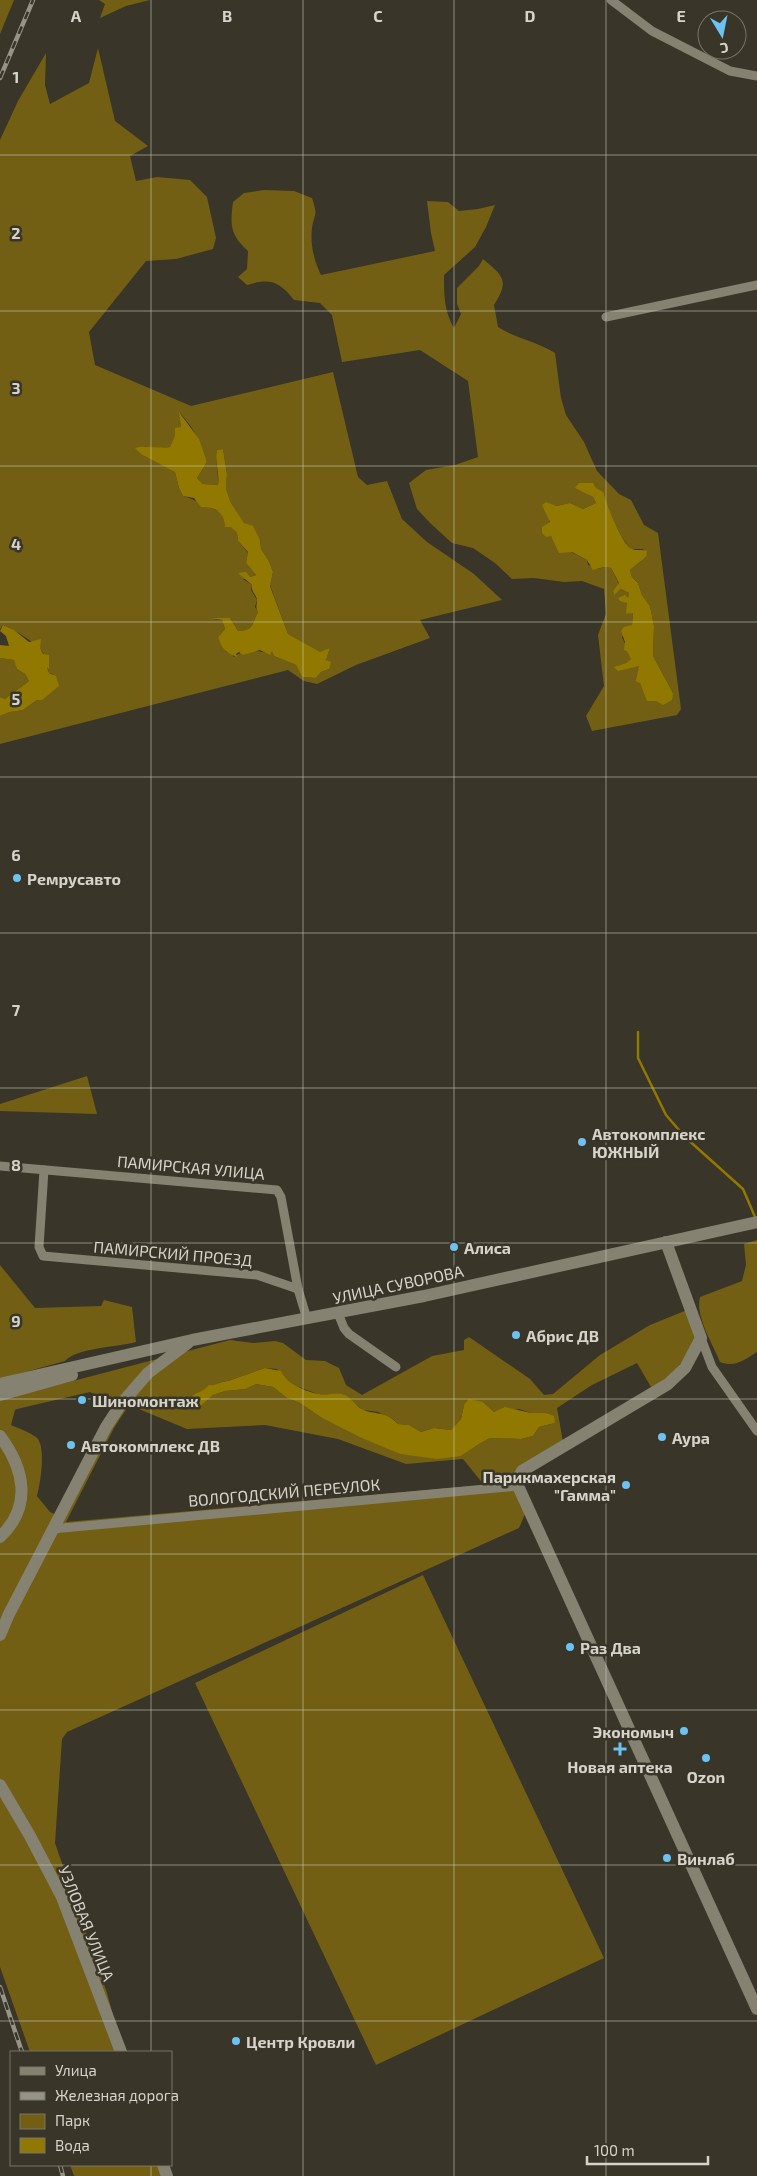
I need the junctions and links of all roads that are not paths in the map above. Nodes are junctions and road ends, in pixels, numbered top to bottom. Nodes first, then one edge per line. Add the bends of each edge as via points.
1 (611, 0) edge
2 (757, 76) edge
3 (757, 285) edge
4 (606, 317) dead end
5 (0, 1166) edge
6 (44, 1170) junction
7 (757, 1222) edge
8 (666, 1242) junction
9 (298, 1289) junction
10 (338, 1313) junction
11 (307, 1319) junction
12 (701, 1338) junction
13 (192, 1340) junction
14 (396, 1367) dead end
15 (0, 1384) edge
16 (0, 1395) edge
17 (757, 1431) edge
18 (0, 1436) edge
19 (518, 1486) junction
20 (52, 1528) junction
21 (0, 1537) edge
22 (0, 1635) edge
23 (0, 1785) edge
24 (757, 2009) edge
25 (121, 2051) edge

1 - 2 street via 652,31 730,71
3 - 4 street
5 - 6 street, ПАМИРСКАЯ УЛИЦА
6 - 9 street, ПАМИРСКАЯ УЛИЦА via 277,1190 293,1252
6 - 9 street, ПАМИРСКИЙ ПРОЕЗД via 39,1247 43,1256 257,1275
7 - 8 street, УЛИЦА СУВОРОВА
8 - 10 street, УЛИЦА СУВОРОВА
8 - 12 street
9 - 11 street, ПАМИРСКАЯ УЛИЦА
10 - 11 street, УЛИЦА СУВОРОВА
10 - 14 street via 349,1334
11 - 13 street, УЛИЦА СУВОРОВА
12 - 17 street via 712,1366
12 - 19 street via 685,1368 668,1384 522,1471
13 - 15 street, УЛИЦА СУВОРОВА
13 - 16 street, УЛИЦА СУВОРОВА
13 - 20 street via 148,1373 121,1404
18 - 21 street via 12,1451 20,1472 22,1493 19,1511
19 - 20 street, ВОЛОГОДСКИЙ ПЕРЕУЛОК
19 - 24 street
20 - 22 street
23 - 25 street, УЗЛОВАЯ УЛИЦА via 62,1897

